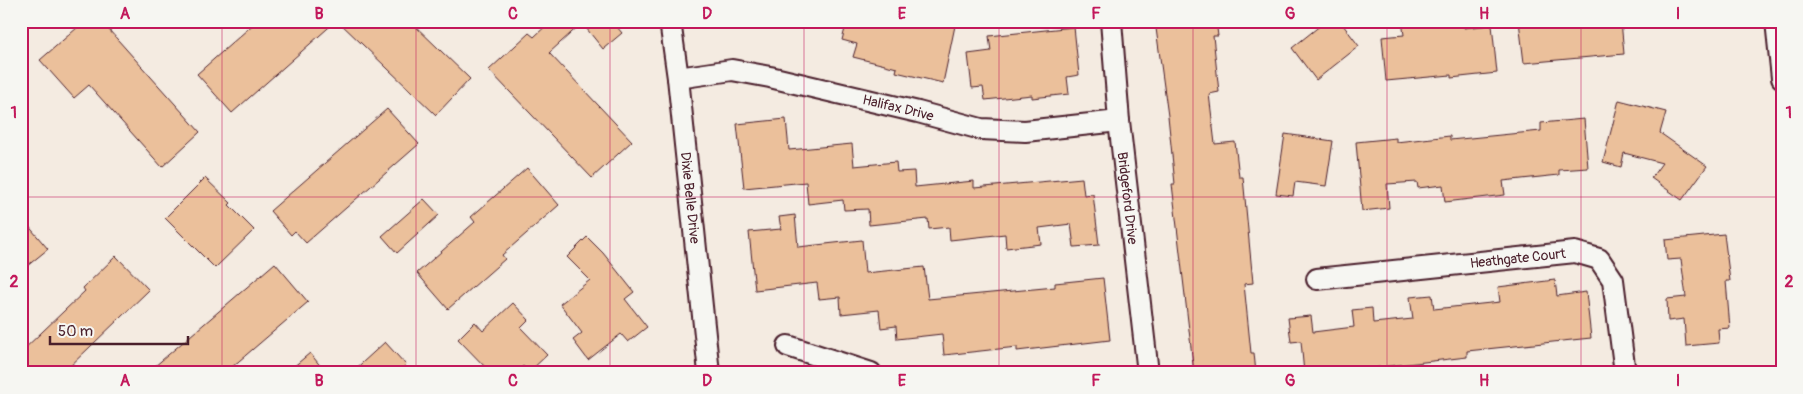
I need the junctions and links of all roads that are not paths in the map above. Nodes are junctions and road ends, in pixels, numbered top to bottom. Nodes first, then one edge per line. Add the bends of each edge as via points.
1 (670, 21) edge
2 (1111, 21) edge
3 (1776, 21) edge
4 (678, 78) junction
5 (1782, 78) edge
6 (1119, 121) junction
7 (1317, 279) dead end
8 (788, 346) dead end
9 (709, 373) edge
10 (870, 373) edge
11 (1148, 373) edge
12 (1625, 373) edge

1 - 4 street, Dixie Belle Drive
2 - 6 street, Bridgeford Drive
3 - 5 street
4 - 6 street, Halifax Drive via 732,70 981,129 1025,131
4 - 9 street, Dixie Belle Drive
6 - 11 street, Bridgeford Drive
7 - 12 street, Heathgate Court via 1575,252 1599,258 1613,280
8 - 10 street

